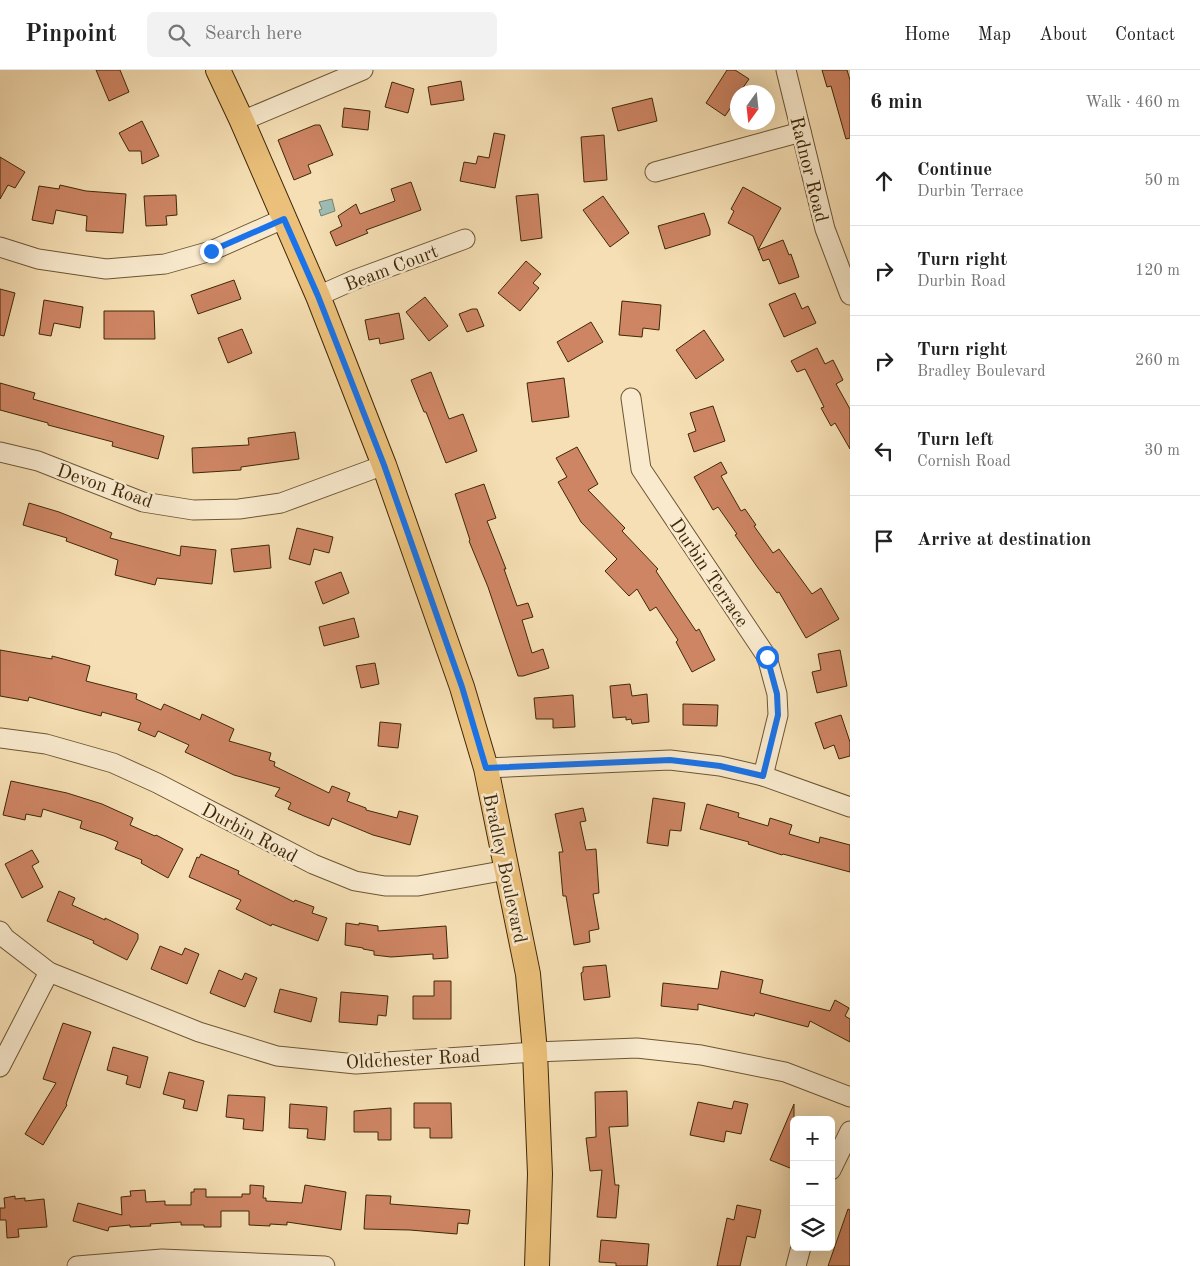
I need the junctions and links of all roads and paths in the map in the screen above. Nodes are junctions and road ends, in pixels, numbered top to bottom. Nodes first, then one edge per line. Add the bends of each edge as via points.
1 (218, 70) edge
2 (363, 70) edge
3 (786, 70) edge
4 (242, 121) junction
5 (801, 132) junction
6 (655, 172) dead end
7 (284, 219) junction
8 (465, 239) dead end
9 (0, 247) edge
10 (850, 295) edge
11 (318, 296) junction
12 (631, 398) dead end
13 (0, 452) edge
14 (384, 465) junction
15 (0, 738) edge
16 (486, 768) junction
17 (763, 776) junction
18 (850, 807) edge
19 (507, 870) junction
20 (0, 931) edge
21 (49, 972) junction
22 (535, 1052) junction
23 (0, 1067) edge
24 (850, 1097) edge
25 (850, 1131) edge
26 (835, 1162) edge
27 (800, 1251) edge
28 (77, 1266) edge
29 (325, 1266) edge
30 (537, 1266) edge
31 (796, 1266) edge

1 - 4 main road, Bradley Boulevard
2 - 4 street
3 - 5 street, Radnor Road
4 - 7 main road, Bradley Boulevard
5 - 6 street
5 - 10 street, Radnor Road via 825,229
7 - 9 street via 211,251 165,264 106,269 38,259
7 - 11 main road, Bradley Boulevard
8 - 11 street, Beam Court
11 - 14 main road, Bradley Boulevard
12 - 17 street, Durbin Terrace via 642,468 767,657 777,694 778,715
13 - 14 street, Devon Road via 38,461 143,502 193,510 239,509 281,503
14 - 16 main road, Bradley Boulevard via 462,687
15 - 19 street, Durbin Road via 46,744 113,762 313,864 355,881 385,886 418,886
16 - 17 street via 670,760 720,766
16 - 19 main road, Bradley Boulevard
17 - 18 street
19 - 22 main road, Bradley Boulevard via 528,974
20 - 21 street, Oldchester Road
21 - 22 street, Oldchester Road via 199,1032 277,1056 356,1064
21 - 23 street
22 - 24 street, Oldchester Road via 636,1048 701,1055 786,1072
22 - 30 main road, Bradley Boulevard via 540,1174
25 - 26 street
27 - 31 street
28 - 29 street via 162,1259

